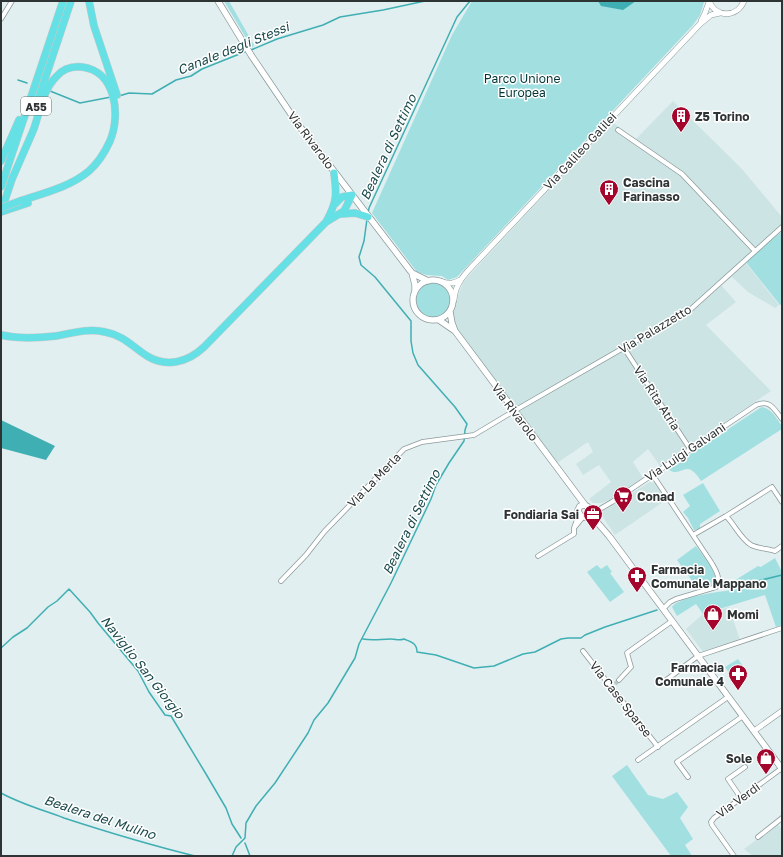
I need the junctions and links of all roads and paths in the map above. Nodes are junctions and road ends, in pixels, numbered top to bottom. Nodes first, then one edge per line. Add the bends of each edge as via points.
1 (63, 1) edge
2 (71, 1) edge
3 (89, 1) edge
4 (218, 1) edge
5 (709, 1) edge
6 (744, 1) edge
7 (11, 2) edge
8 (720, 13) junction
9 (1, 19) edge
10 (700, 24) junction
11 (115, 96) junction
12 (30, 98) junction
13 (618, 130) dead end
14 (1, 161) edge
15 (334, 172) junction
16 (12, 179) junction
17 (1, 187) edge
18 (352, 195) junction
19 (19, 204) junction
20 (335, 204) junction
21 (1, 208) edge
22 (1, 212) edge
23 (341, 214) junction
24 (367, 216) junction
25 (326, 222) junction
26 (782, 227) edge
27 (755, 251) junction
28 (412, 274) junction
29 (461, 279) junction
30 (428, 281) junction
31 (440, 281) junction
32 (415, 291) junction
33 (454, 300) junction
34 (450, 312) junction
35 (439, 320) junction
36 (455, 330) junction
37 (1, 335) edge
38 (624, 348) junction
39 (514, 411) junction
40 (782, 419) edge
41 (690, 449) junction
42 (652, 474) junction
43 (782, 502) edge
44 (586, 512) junction
45 (726, 516) junction
46 (693, 535) junction
47 (782, 546) edge
48 (538, 556) dead end
49 (281, 581) dead end
50 (663, 609) junction
51 (672, 621) junction
52 (782, 628) edge
53 (583, 651) dead end
54 (698, 656) junction
55 (615, 683) junction
56 (661, 684) dead end
57 (728, 697) junction
58 (782, 711) edge
59 (743, 716) junction
60 (754, 731) junction
61 (658, 747) junction
62 (638, 760) dead end
63 (745, 767) dead end
64 (782, 768) edge
65 (688, 778) dead end
66 (741, 798) junction
67 (782, 818) edge
68 (758, 837) dead end
69 (734, 856) edge

1 - 12 highway, A55
2 - 16 highway, A55
3 - 11 highway
4 - 15 main road, Via Rivarolo via 297,123
5 - 8 street
5 - 10 street
6 - 8 street via 737,11 731,14
7 - 9 street
8 - 10 street via 711,15
10 - 29 street, Via Galileo Galilei
11 - 16 highway via 106,81 91,70 75,67 61,72 47,91
11 - 19 highway via 113,130 106,148 96,163 67,185
12 - 14 highway, A55
12 - 17 highway, A55
13 - 27 street via 682,174
15 - 18 main road, Via Rivarolo
15 - 20 highway via 337,191
16 - 22 highway, A55
18 - 20 highway via 342,197
18 - 23 highway
18 - 24 main road, Via Rivarolo
19 - 21 highway, bridge
19 - 22 highway, A55
20 - 25 highway
23 - 24 highway via 355,213
23 - 25 highway
24 - 28 main road, Via Rivarolo
25 - 37 highway via 204,347 185,360 158,361 148,357 123,338 100,331 22,338
26 - 27 street, Via Palazzetto
27 - 38 street, Via Palazzetto via 691,309
28 - 30 main road, Via Rivarolo
28 - 32 main road, Via Rivarolo
29 - 31 street via 448,284
29 - 33 street, Via Galileo Galilei via 454,292
30 - 31 main road
30 - 32 main road via 420,284
31 - 33 main road via 450,288
32 - 35 main road via 413,303 418,314 428,320
33 - 34 main road
34 - 35 main road
34 - 36 main road, Via Rivarolo
35 - 36 main road, Via Rivarolo
36 - 39 main road, Via Rivarolo
38 - 39 street, Via Palazzetto
38 - 41 street, Via Rita Atria
39 - 44 main road, Via Rivarolo via 576,492
39 - 49 street, Via La Merla via 474,435 422,442 404,449
40 - 41 street, Via Luigi Galvani via 772,407 762,402
41 - 42 street, Via Luigi Galvani
42 - 44 street, Via Luigi Galvani via 600,509
42 - 46 street
43 - 45 street via 772,487
44 - 48 street via 574,528 574,534
44 - 50 main road via 600,526
45 - 46 street
45 - 47 street via 751,545 775,551
46 - 50 street via 718,574 719,582 716,587 676,599
50 - 51 main road
51 - 54 main road
51 - 55 street via 627,653 631,667
52 - 54 street
53 - 55 street, Via Case Sparse
54 - 56 street
54 - 57 main road
55 - 61 street, Via Case Sparse
57 - 59 main road
57 - 61 street, Via Case Sparse
58 - 60 street
59 - 60 main road
59 - 65 street via 677,762
60 - 64 main road
61 - 62 street, Via Case Sparse
63 - 66 street via 728,779
64 - 66 street, Via Verdi
66 - 69 street, Via Verdi via 711,822
67 - 68 street

